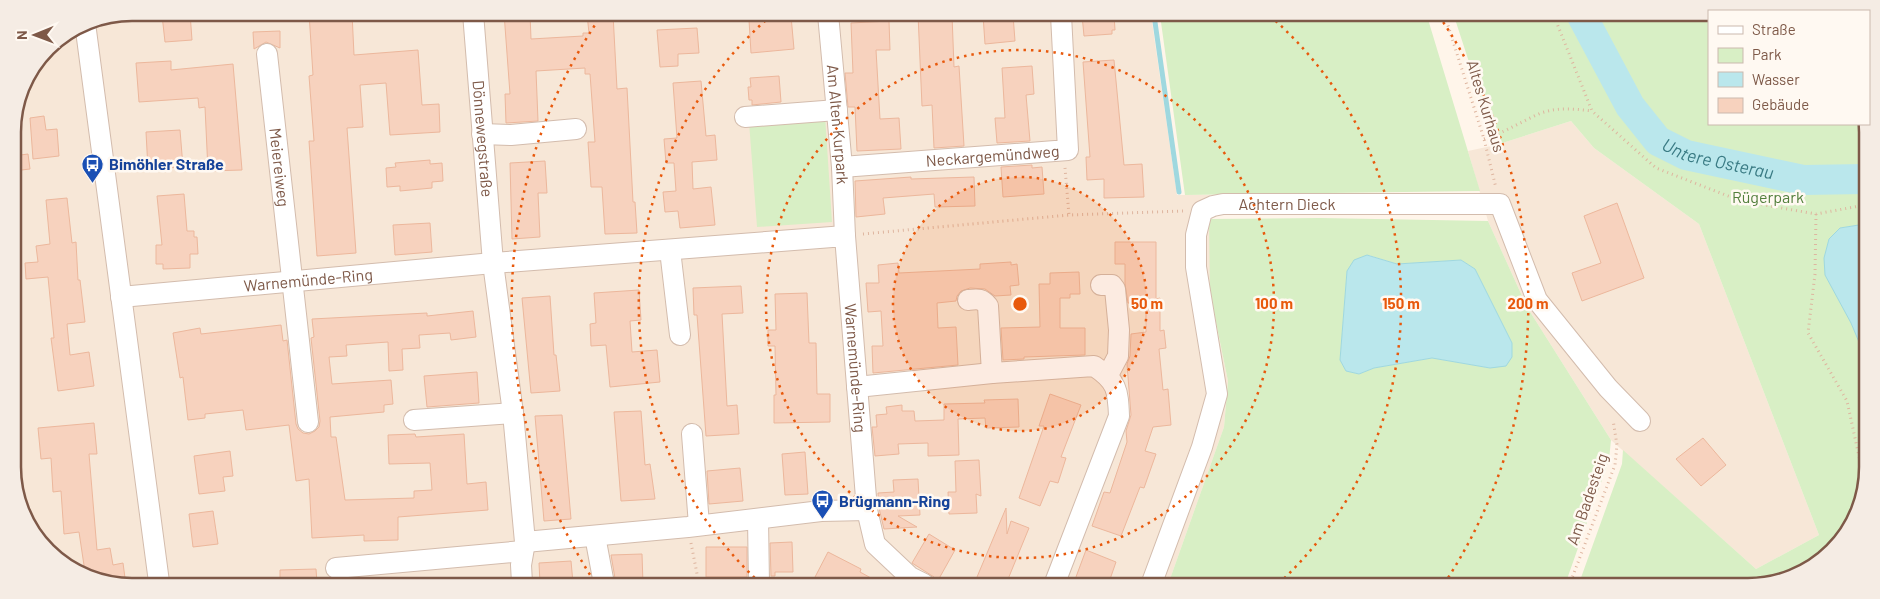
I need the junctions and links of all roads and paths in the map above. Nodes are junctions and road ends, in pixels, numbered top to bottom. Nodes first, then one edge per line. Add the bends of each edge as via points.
1 (473, 21) edge
2 (829, 21) edge
3 (1061, 21) edge
4 (1447, 21) edge
5 (1556, 21) edge
6 (86, 32) edge
7 (267, 54) dead end
8 (837, 110) junction
9 (1592, 111) junction
10 (745, 117) dead end
11 (576, 129) dead end
12 (482, 134) junction
13 (1484, 139) junction
14 (1063, 150) junction
15 (842, 167) junction
16 (1500, 204) junction
17 (1859, 206) edge
18 (1202, 211) junction
19 (1816, 214) junction
20 (1069, 215) junction
21 (845, 236) junction
22 (670, 250) junction
23 (493, 263) junction
24 (292, 282) junction
25 (1101, 284) dead end
26 (121, 297) junction
27 (968, 300) dead end
28 (680, 335) dead end
29 (992, 373) junction
30 (1108, 375) junction
31 (857, 387) junction
32 (513, 413) junction
33 (1612, 417) dead end
34 (414, 420) dead end
35 (1640, 421) dead end
36 (308, 422) dead end
37 (692, 434) dead end
38 (1859, 456) edge
39 (867, 510) junction
40 (758, 519) junction
41 (694, 526) junction
42 (595, 536) junction
43 (524, 547) junction
44 (336, 568) dead end
45 (158, 578) edge
46 (522, 578) edge
47 (603, 578) edge
48 (698, 578) edge
49 (759, 578) edge
50 (912, 578) edge
51 (1057, 578) edge
52 (1154, 578) edge
53 (1572, 578) edge

1 - 12 street, Dönnewegstraße
2 - 8 street, Am Alten Kurpark
3 - 14 street, Neckargemündweg via 1068,150
4 - 13 path, Altes Kurhaus
5 - 9 path
6 - 26 street
7 - 24 street, Meiereiweg
8 - 10 street
8 - 15 street, Am Alten Kurpark
9 - 13 path via 1570,109 1541,113
9 - 19 path via 1656,168 1741,201
11 - 12 street via 511,135
12 - 23 street, Dönnewegstraße
13 - 16 path, Altes Kurhaus
14 - 15 street, Neckargemündweg
14 - 20 path
15 - 21 street, Am Alten Kurpark
16 - 18 street, Achtern Dieck via 1223,204
16 - 35 street via 1537,300 1608,388
17 - 19 path
18 - 20 path
18 - 52 street via 1196,235 1196,267 1217,394 1202,447
19 - 38 path via 1815,274 1808,333 1847,401
20 - 21 path
21 - 22 street, Warnemünde-Ring
21 - 31 street, Warnemünde-Ring
22 - 23 street, Warnemünde-Ring
22 - 28 street
23 - 24 street, Warnemünde-Ring
23 - 32 street
24 - 26 street, Warnemünde-Ring
24 - 36 street, Meiereiweg
25 - 30 street via 1115,289 1119,330 1118,356
26 - 45 street
27 - 29 street via 980,299 988,306
29 - 30 street via 1094,366
29 - 31 street
30 - 51 street via 1118,394 1119,416
31 - 39 street, Warnemünde-Ring
32 - 34 street
32 - 43 street
33 - 53 path, Am Badesteig via 1617,445 1615,465
37 - 41 street
39 - 40 street via 821,511
39 - 50 street via 875,544
40 - 41 street
40 - 49 street
41 - 42 street
41 - 48 path
42 - 43 street
42 - 47 street
43 - 44 street
43 - 46 street

